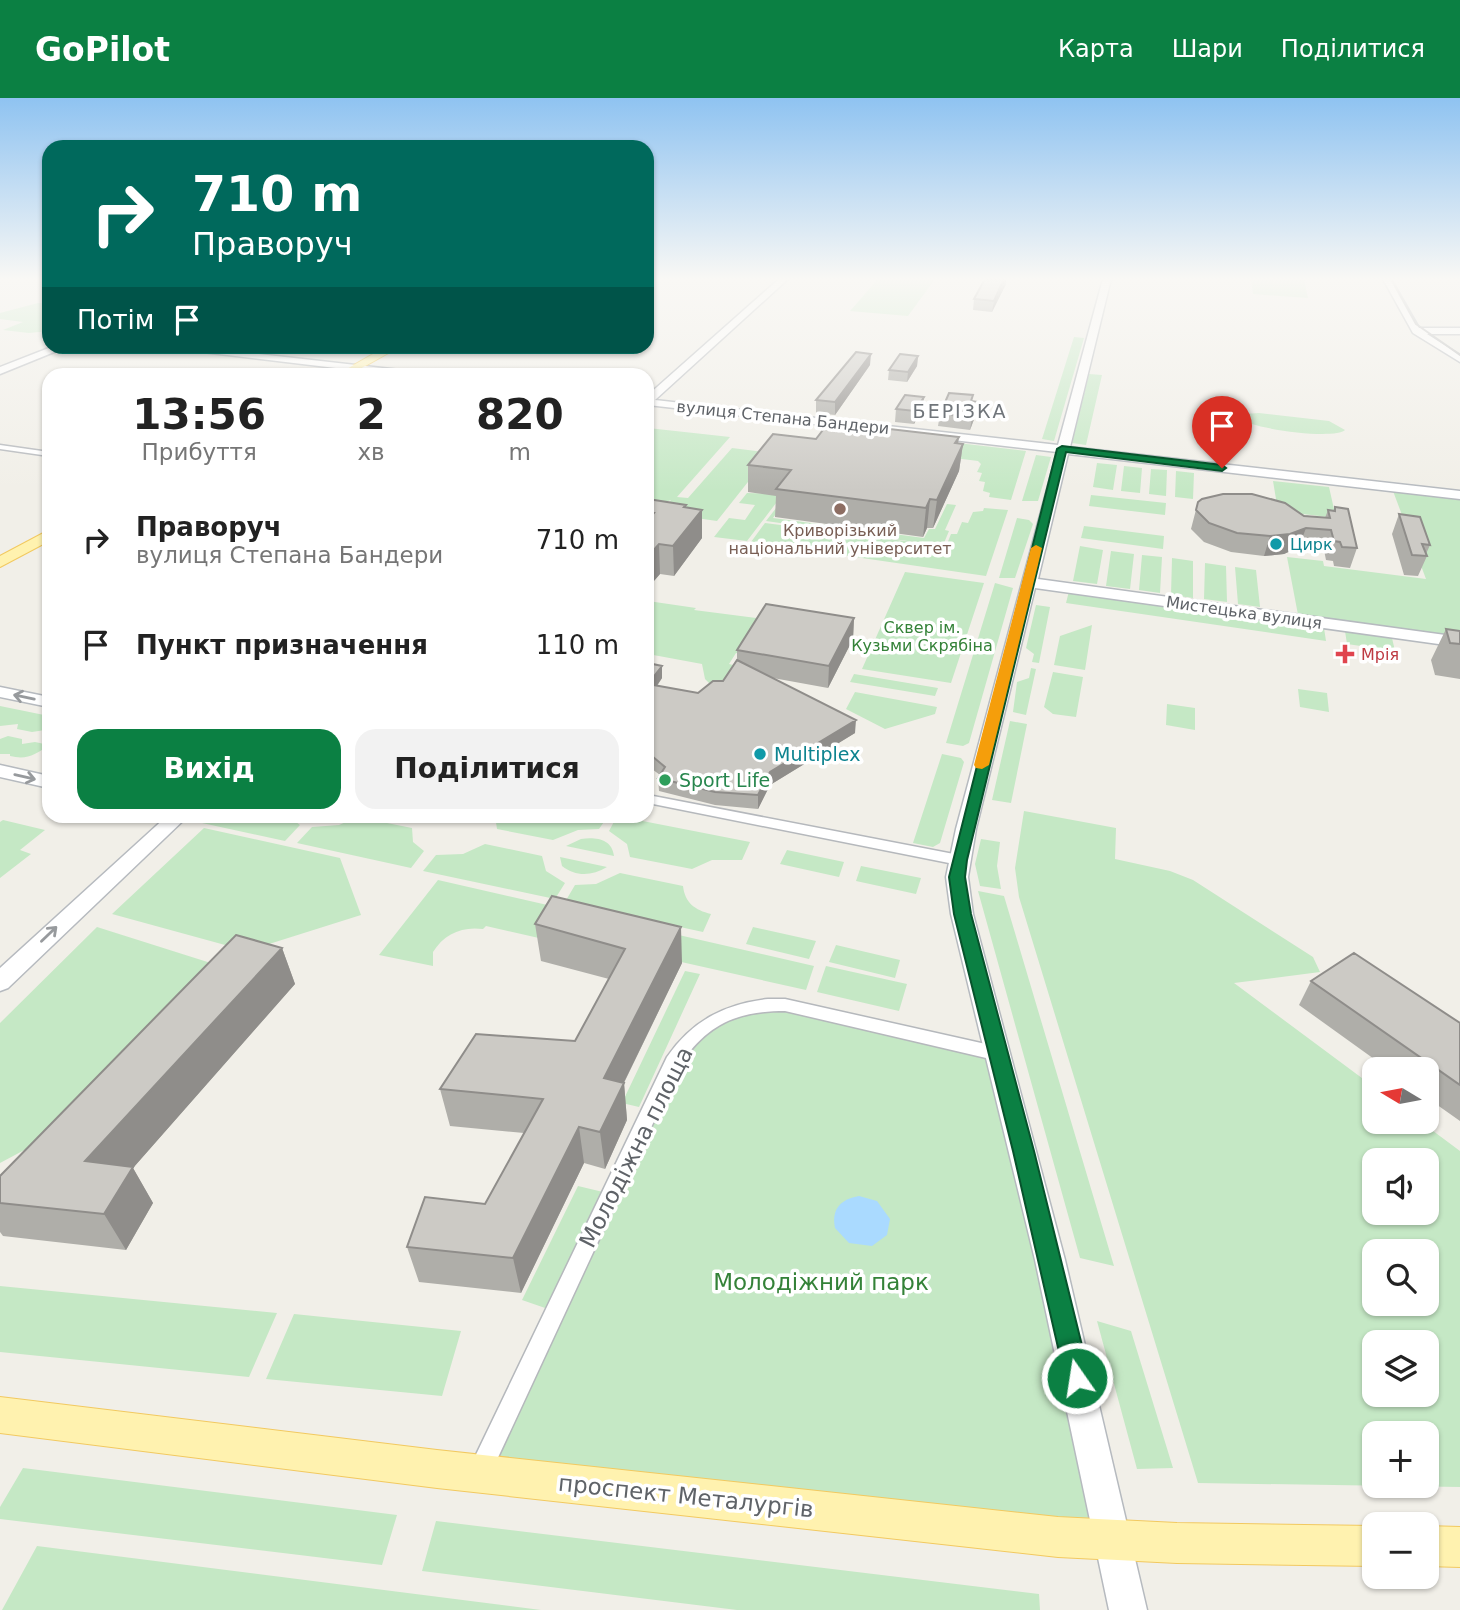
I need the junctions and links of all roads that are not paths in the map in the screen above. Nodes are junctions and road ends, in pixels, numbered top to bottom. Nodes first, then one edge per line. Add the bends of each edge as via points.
1 (705, 350) edge
2 (1088, 350) edge
3 (1445, 350) edge
4 (44, 354) edge
5 (230, 354) edge
6 (381, 354) edge
7 (1460, 359) edge
8 (355, 368) joint
9 (0, 371) edge
10 (654, 396) edge
11 (654, 402) edge
12 (0, 447) edge
13 (1062, 449) junction
14 (42, 453) edge
15 (1460, 495) edge
16 (42, 539) edge
17 (0, 562) edge
18 (1028, 582) junction
19 (1460, 642) edge
20 (0, 692) edge
21 (42, 701) edge
22 (0, 771) edge
23 (42, 780) edge
24 (654, 800) edge
25 (170, 823) edge
26 (959, 860) junction
27 (0, 982) edge
28 (999, 1054) junction
29 (0, 1415) edge
30 (479, 1472) junction
31 (1114, 1541) junction
32 (1362, 1546) edge
33 (1439, 1546) edge
34 (1460, 1547) edge
35 (1128, 1610) edge

1 - 10 street
2 - 13 street
3 - 7 street
4 - 9 street
5 - 8 street
6 - 8 main road
11 - 13 street, вулиця Степана Бандери
12 - 14 street
13 - 15 street, вулиця Степана Бандери
13 - 18 street
16 - 17 main road
18 - 19 street, Мистецька вулиця
18 - 26 street
21 -> 20 street
22 -> 23 street
24 - 26 street
27 -> 25 street
26 - 28 street via 960,904
28 - 30 street, Молодіжна площа via 785,1005 737,1009 705,1025 673,1062
28 - 31 street
29 - 30 main road, проспект Металургів
30 - 31 main road, проспект Металургів
31 - 32 main road, проспект Металургів
31 - 35 street
33 - 34 main road

